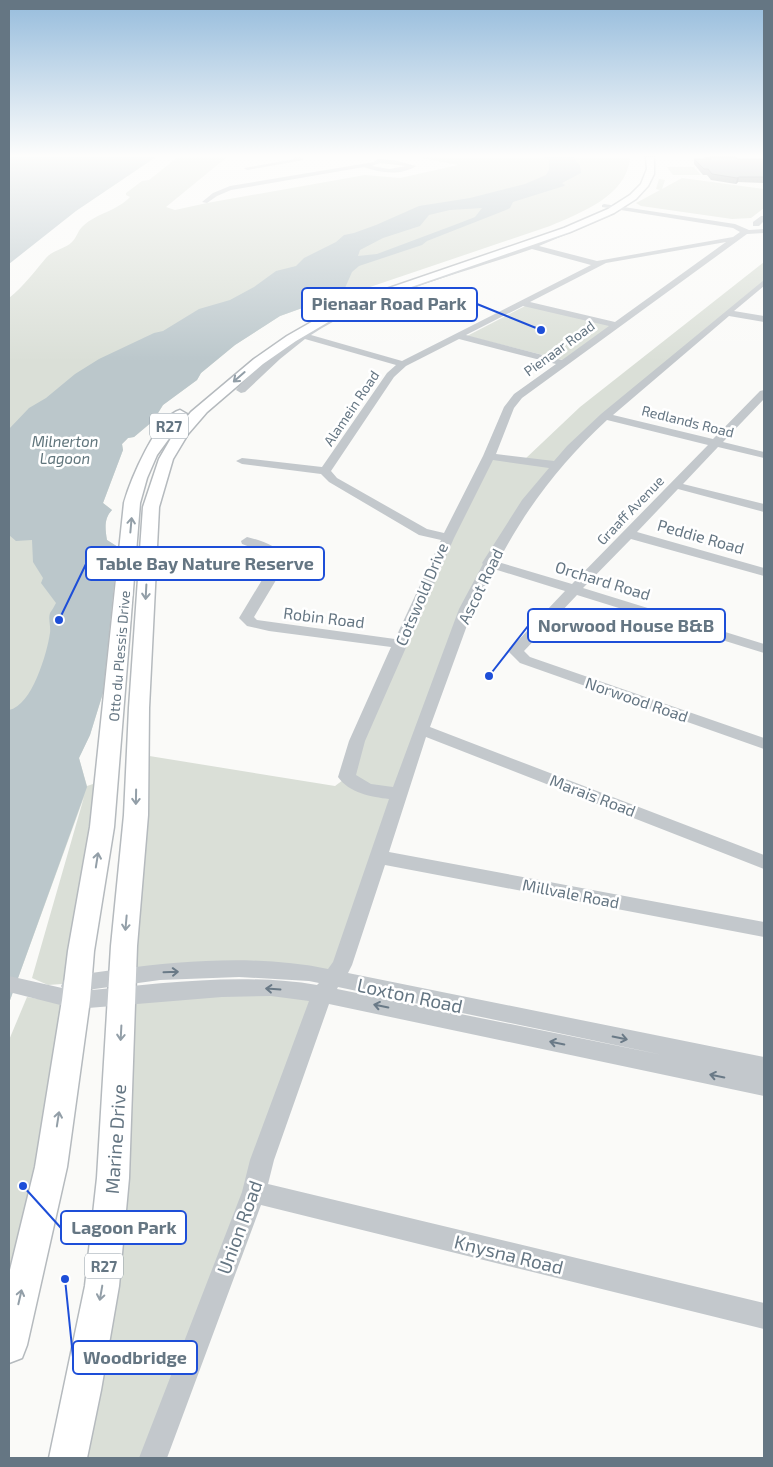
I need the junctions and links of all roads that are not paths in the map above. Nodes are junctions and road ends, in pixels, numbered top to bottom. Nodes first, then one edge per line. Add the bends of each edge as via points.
1 (562, 225) edge
2 (574, 225) edge
3 (582, 225) edge
4 (736, 225) edge
5 (746, 231) junction
6 (764, 231) edge
7 (736, 238) junction
8 (711, 242) junction
9 (530, 246) junction
10 (724, 246) junction
11 (598, 264) junction
12 (764, 282) edge
13 (522, 303) junction
14 (728, 312) junction
15 (764, 319) edge
16 (616, 325) junction
17 (304, 336) junction
18 (457, 336) junction
19 (563, 363) junction
20 (404, 364) junction
21 (241, 390) dead end
22 (764, 392) edge
23 (758, 407) edge
24 (605, 416) junction
25 (715, 443) junction
26 (764, 455) edge
27 (489, 456) junction
28 (242, 461) dead end
29 (555, 465) junction
30 (326, 471) junction
31 (675, 485) junction
32 (764, 508) edge
33 (628, 534) junction
34 (448, 538) junction
35 (247, 542) dead end
36 (489, 563) junction
37 (764, 572) edge
38 (574, 589) junction
39 (400, 644) junction
40 (517, 649) joint
41 (764, 649) edge
42 (421, 730) junction
43 (764, 744) edge
44 (400, 794) junction
45 (378, 857) junction
46 (764, 862) edge
47 (764, 930) edge
48 (9, 984) edge
49 (123, 986) junction
50 (327, 987) junction
51 (69, 992) junction
52 (764, 1067) edge
53 (764, 1086) edge
54 (254, 1192) junction
55 (764, 1316) edge
56 (9, 1344) edge
57 (68, 1458) edge
58 (153, 1458) edge

51 -> 1 main road, Otto du Plessis Drive / R27 via 107,783 132,503 142,470 156,444 179,415 209,387 251,353 297,324 353,298
2 -> 49 main road, Otto du Plessis Drive / R27 via 364,300 318,322 262,358 205,406 181,432 159,474 151,507 138,717 136,815
3 - 9 street
4 - 5 street
5 - 6 street
5 - 7 street, Pienaar Road
7 - 8 street, Alamein Road
7 - 10 street, Pienaar Road
8 - 10 street
8 - 11 street, Alamein Road
9 - 11 street
9 - 17 street via 368,303
10 - 16 street, Pienaar Road
11 - 13 street, Alamein Road
12 - 14 street, Ascot Road
13 - 16 street
13 - 18 street, Alamein Road
14 - 15 street
14 - 24 street, Ascot Road
16 - 19 street, Pienaar Road
17 - 20 street
17 - 21 street via 273,358
18 - 19 street
18 - 20 street, Alamein Road
19 - 27 street, Pienaar Road via 508,407
20 - 30 street, Alamein Road via 390,375
22 - 23 street, Graaff Avenue
23 - 25 street, Graaff Avenue
24 - 25 street, Redlands Road
24 - 29 street, Ascot Road
25 - 26 street, Redlands Road
25 - 31 street, Graaff Avenue
27 - 29 street
27 - 34 street, Pienaar Road
28 - 30 street
29 - 36 street, Ascot Road via 526,503
30 - 34 street, Cotswold Drive via 333,480 423,532
31 - 32 street
31 - 33 street, Graaff Avenue
33 - 37 street, Peddie Road
33 - 38 street, Graaff Avenue
34 - 39 street, Cotswold Drive
35 - 39 street, Robin Road via 273,550 281,560 246,618 252,623
36 - 38 street, Orchard Road
36 - 42 street, Ascot Road via 466,608
38 - 40 street, Graaff Avenue
38 - 41 street, Orchard Road
39 - 44 street, Cotswold Drive via 358,741 347,777 363,787
40 - 43 street, Norwood Road via 519,657 525,660
42 - 44 street, Ascot Road
42 - 46 street, Marais Road
44 - 45 street, Ascot Road
45 - 47 street, Millvale Road
45 - 50 street, Ascot Road via 342,965
48 - 51 street, Loxton Road via 30,992
49 - 50 street, Loxton Road
49 - 51 street, Loxton Road
49 -> 57 main road, Marine Drive / R27 via 113,1178 102,1286
50 -> 52 street, Loxton Road
53 -> 50 street, Loxton Road
50 - 54 street, Union Road via 262,1160
56 -> 51 main road, R27 via 51,1167
54 - 55 street, Knysna Road
54 - 58 street, Union Road

